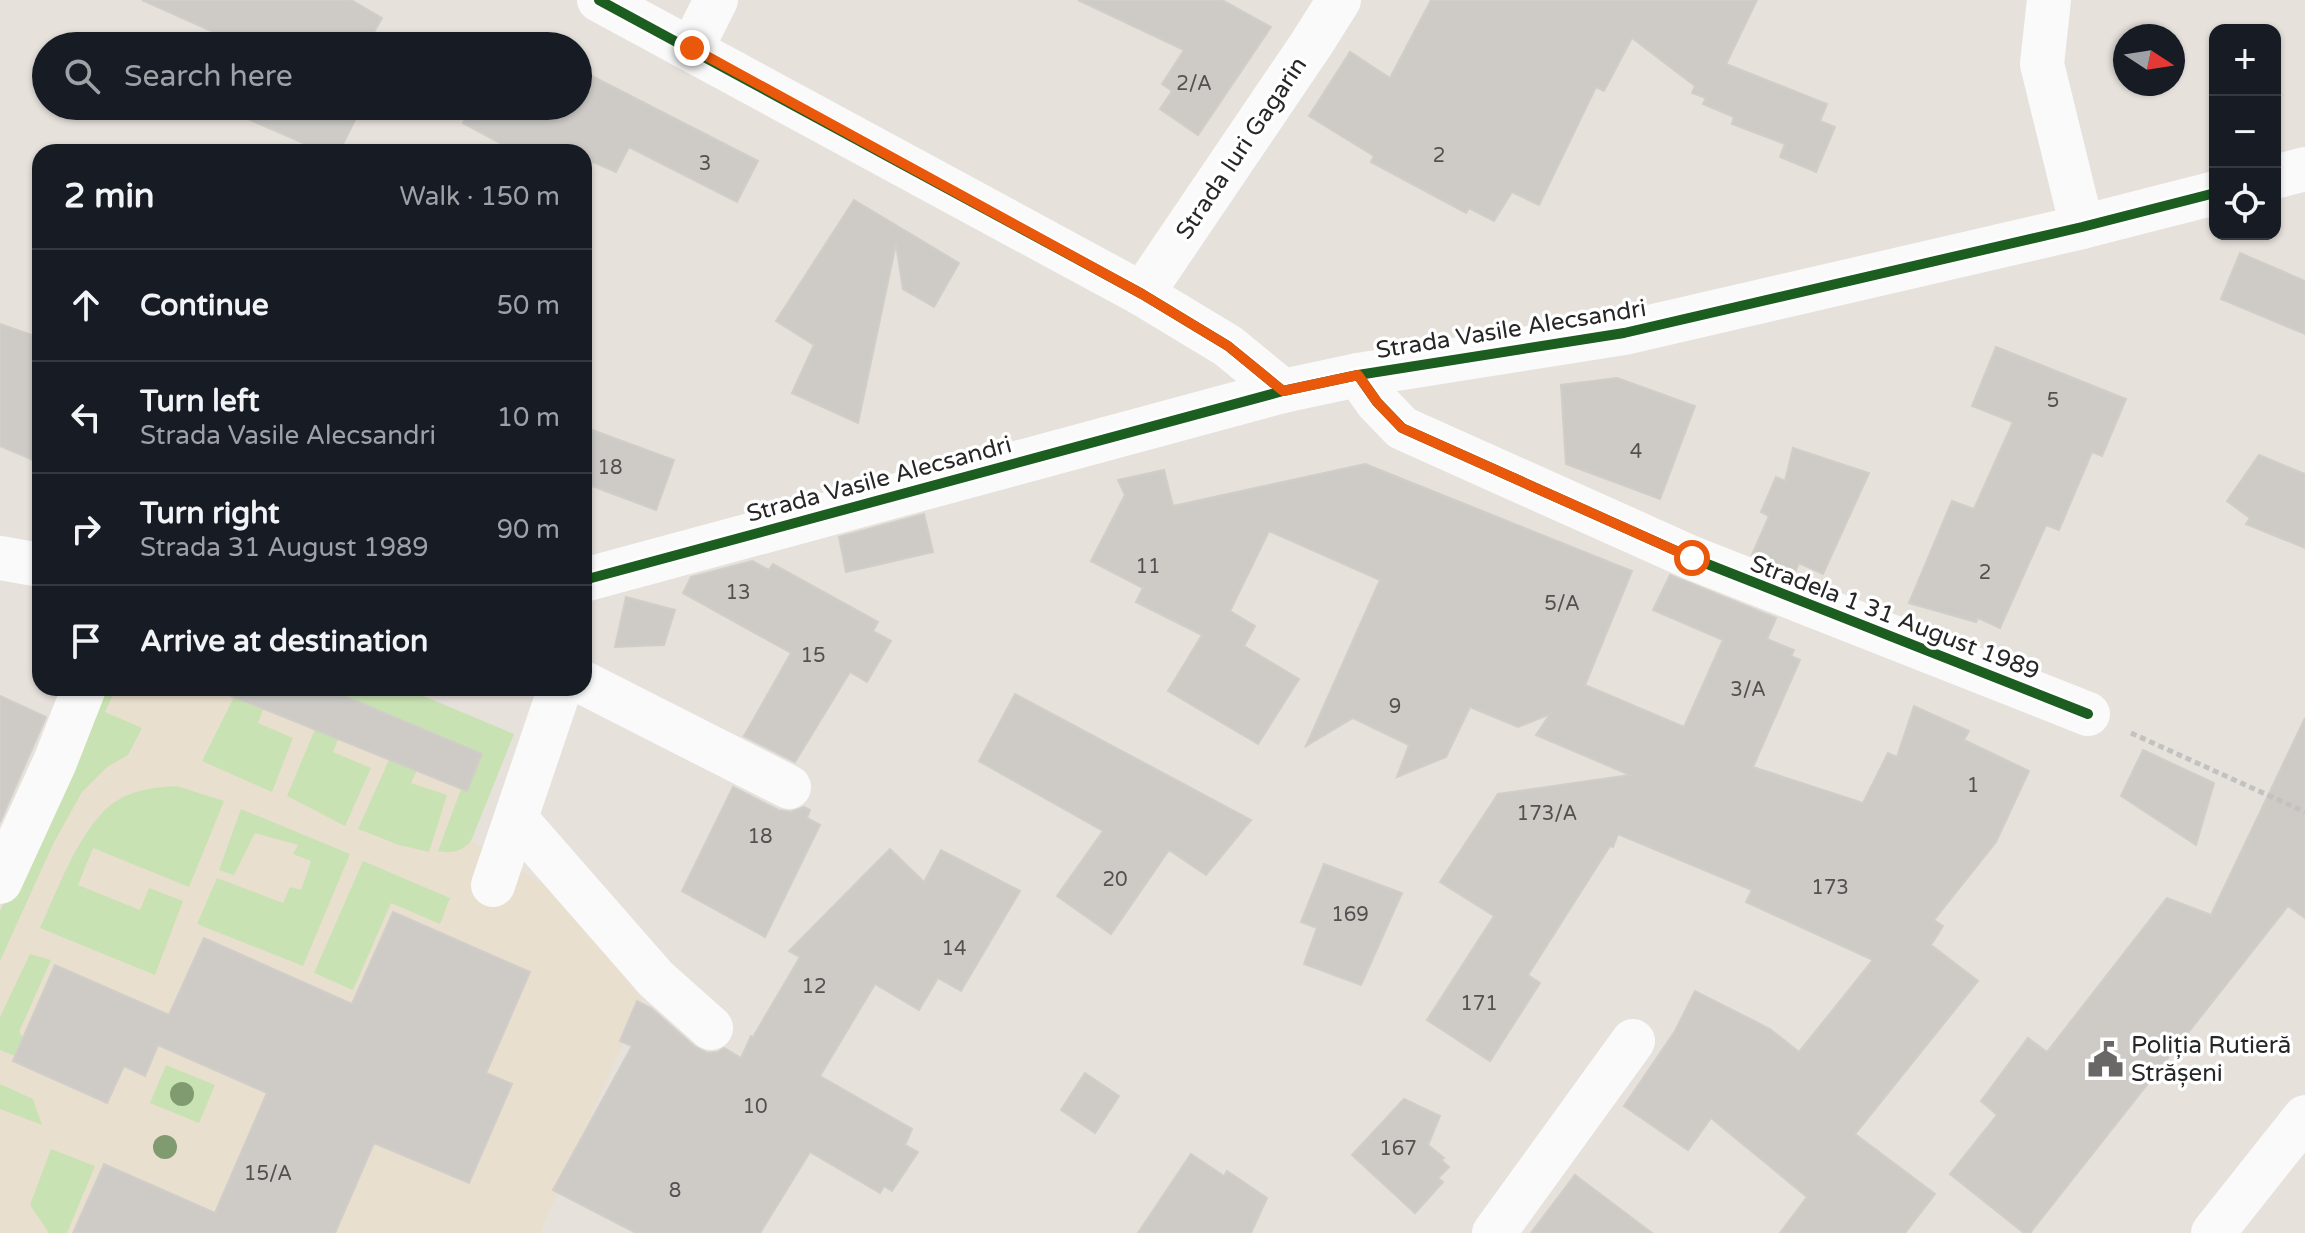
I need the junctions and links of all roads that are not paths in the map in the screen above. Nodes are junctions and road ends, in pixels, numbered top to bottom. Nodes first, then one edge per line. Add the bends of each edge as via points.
1 (599, 0) edge
2 (716, 0) edge
3 (1339, 0) edge
4 (2049, 0) edge
5 (692, 48) junction
6 (2305, 169) edge
7 (2281, 175) edge
8 (2209, 195) edge
9 (2082, 227) junction
10 (1142, 294) junction
11 (1358, 375) junction
12 (1283, 391) junction
13 (0, 558) edge
14 (32, 564) edge
15 (592, 578) edge
16 (592, 687) edge
17 (81, 696) edge
18 (557, 696) edge
19 (2088, 714) road end
20 (789, 787) dead end
21 (516, 819) junction
22 (0, 882) edge
23 (493, 885) dead end
24 (711, 1028) dead end
25 (1633, 1041) dead end
26 (2305, 1117) edge
27 (1494, 1233) edge
28 (2213, 1233) edge

1 - 5 street
2 - 5 street
3 - 10 street, Strada Iuri Gagarin
4 - 9 street via 2042,64
5 - 10 street
6 - 7 street
8 - 9 street, Strada Vasile Alecsandri
9 - 11 street, Strada Vasile Alecsandri via 1624,333
10 - 12 street via 1228,346
11 - 12 street, Strada Vasile Alecsandri
11 - 19 street, Stradela 1 31 August 1989 via 1402,428 1692,558
12 - 15 street, Strada Vasile Alecsandri
13 - 14 street
16 - 20 street
17 - 22 street
18 - 21 street
21 - 23 street
21 - 24 street via 656,979
25 - 27 street
26 - 28 street

